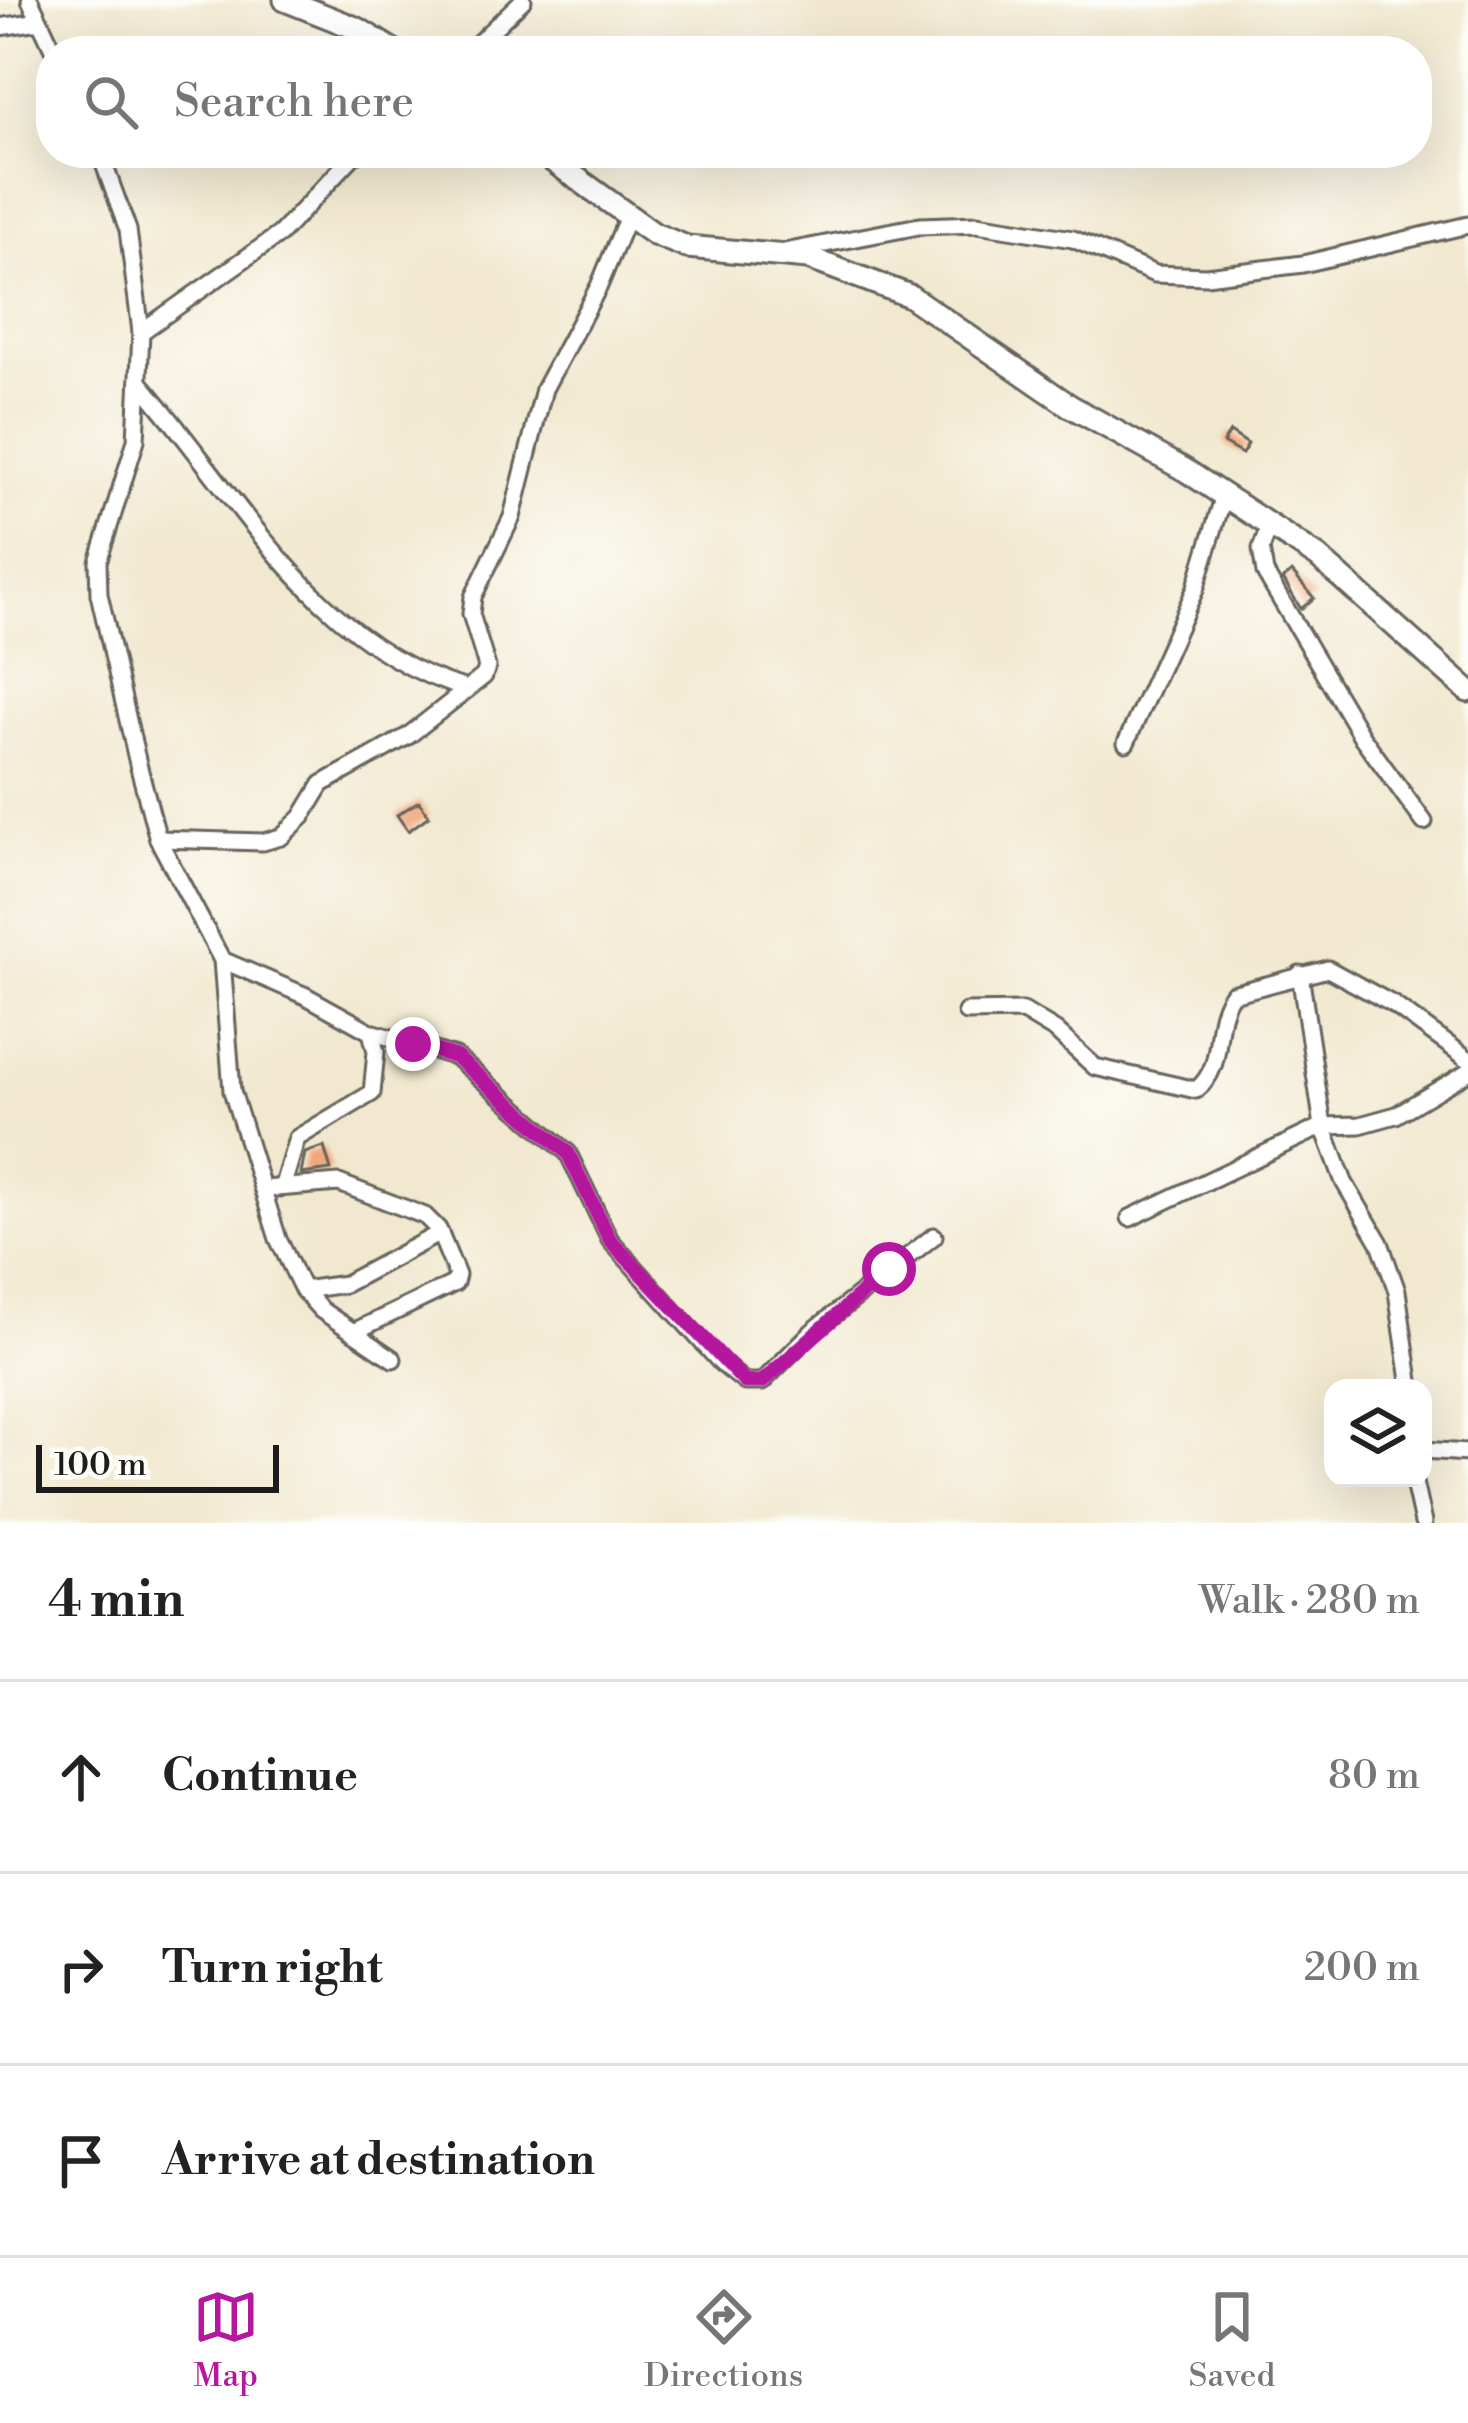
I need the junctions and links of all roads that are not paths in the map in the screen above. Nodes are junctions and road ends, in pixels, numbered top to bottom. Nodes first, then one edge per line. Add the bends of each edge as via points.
1 (29, 0) edge
2 (285, 0) edge
3 (523, 0) edge
4 (40, 21) junction
5 (0, 27) edge
6 (47, 36) edge
7 (369, 36) edge
8 (486, 36) edge
9 (105, 168) edge
10 (342, 168) edge
11 (562, 168) edge
12 (628, 216) junction
13 (1468, 225) edge
14 (781, 253) junction
15 (141, 332) junction
16 (140, 382) junction
17 (1223, 495) junction
18 (1270, 525) junction
19 (467, 689) junction
20 (1468, 691) edge
21 (1126, 743) dead end
22 (1424, 822) dead end
23 (158, 839) junction
24 (222, 960) junction
25 (1300, 974) junction
26 (966, 1012) dead end
27 (371, 1032) junction
28 (1468, 1059) edge
29 (1468, 1072) edge
30 (1323, 1126) junction
31 (283, 1185) junction
32 (264, 1189) junction
33 (1130, 1218) dead end
34 (440, 1233) junction
35 (934, 1236) dead end
36 (303, 1289) junction
37 (353, 1332) junction
38 (393, 1359) dead end
39 (1410, 1379) edge
40 (1432, 1451) edge
41 (1468, 1453) edge
42 (1415, 1487) edge
43 (1423, 1523) edge

1 - 4 street
2 - 7 street
3 - 8 street
4 - 5 street
4 - 6 street
9 - 15 street via 128,230
10 - 15 street via 280,234
11 - 12 street
12 - 14 street via 687,247
12 - 19 street via 530,429 512,518 473,597 487,668
13 - 14 street via 1303,264 1206,276 1155,274 1073,239 977,224 850,236
14 - 17 street via 836,265 910,296 1070,406
15 - 16 street
16 - 19 street via 325,605 404,666
16 - 23 street via 136,440 100,549 99,594
17 - 18 street
17 - 21 street via 1195,590
18 - 20 street via 1349,583
18 - 22 street via 1265,572 1362,736
19 - 23 street via 408,736 322,784 281,837
23 - 24 street
24 - 27 street
24 - 32 street via 232,1091
25 - 26 street via 1232,994 1214,1069 1185,1091 1095,1067 1023,1011
25 - 28 street via 1340,974
25 - 30 street
27 - 31 street via 372,1094 297,1138
27 - 35 street via 456,1057 568,1153 610,1240 745,1382 762,1382
29 - 30 street via 1396,1115
30 - 33 street
30 - 39 street via 1380,1243
31 - 32 street
31 - 34 street via 358,1188 425,1216
32 - 36 street
34 - 36 street via 345,1284
34 - 37 street via 455,1283
36 - 37 street
37 - 38 street
40 - 41 street
42 - 43 street

